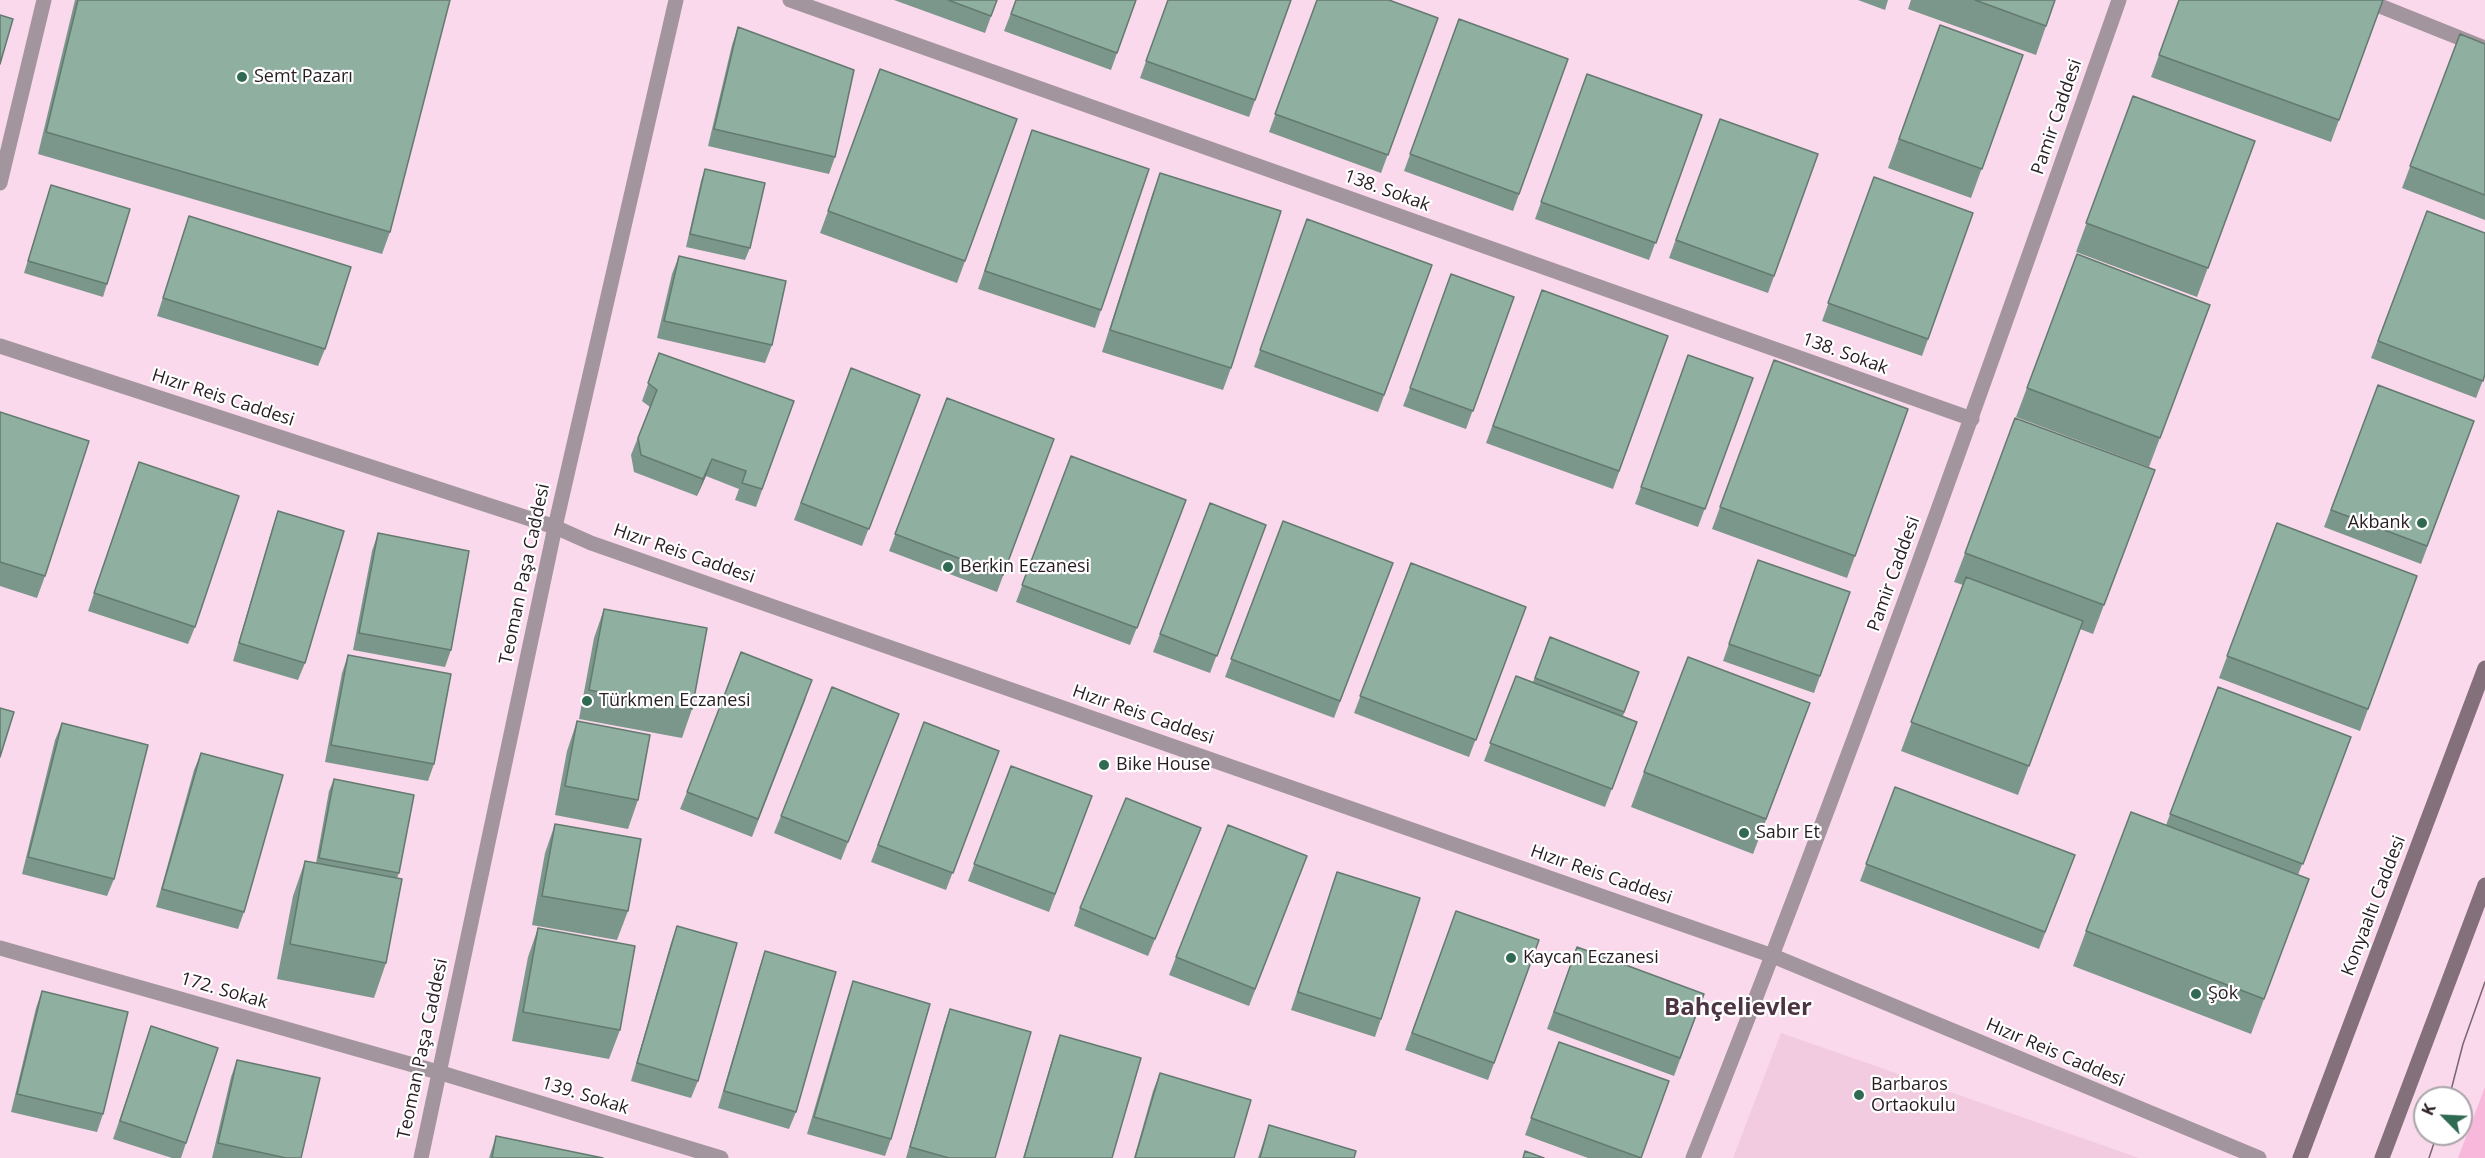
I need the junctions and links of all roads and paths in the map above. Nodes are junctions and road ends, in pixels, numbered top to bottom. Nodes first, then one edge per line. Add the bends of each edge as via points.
1 (44, 0) edge
2 (676, 0) edge
3 (790, 0) edge
4 (2119, 0) edge
5 (2365, 0) edge
6 (2485, 48) edge
7 (0, 183) edge
8 (0, 346) edge
9 (1972, 419) junction
10 (555, 527) junction
11 (2485, 668) edge
12 (2485, 885) edge
13 (0, 948) edge
14 (1773, 956) junction
15 (438, 1072) junction
16 (421, 1158) edge
17 (721, 1158) edge
18 (1693, 1158) edge
19 (2259, 1158) edge
20 (2300, 1158) edge
21 (2382, 1158) edge

1 - 7 street
2 - 10 street, Teoman Paşa Caddesi
3 - 9 street, 138. Sokak
4 - 9 street, Pamir Caddesi
5 - 6 street
8 - 10 street, Hızır Reis Caddesi
9 - 14 street, Pamir Caddesi
10 - 14 street, Hızır Reis Caddesi via 591,543
10 - 15 street, Teoman Paşa Caddesi
11 - 20 main road, Konyaaltı Caddesi
12 - 21 main road
13 - 15 street, 172. Sokak
14 - 18 street, Pamir Caddesi
14 - 19 street, Hızır Reis Caddesi
15 - 16 street, Teoman Paşa Caddesi
15 - 17 street, 139. Sokak

